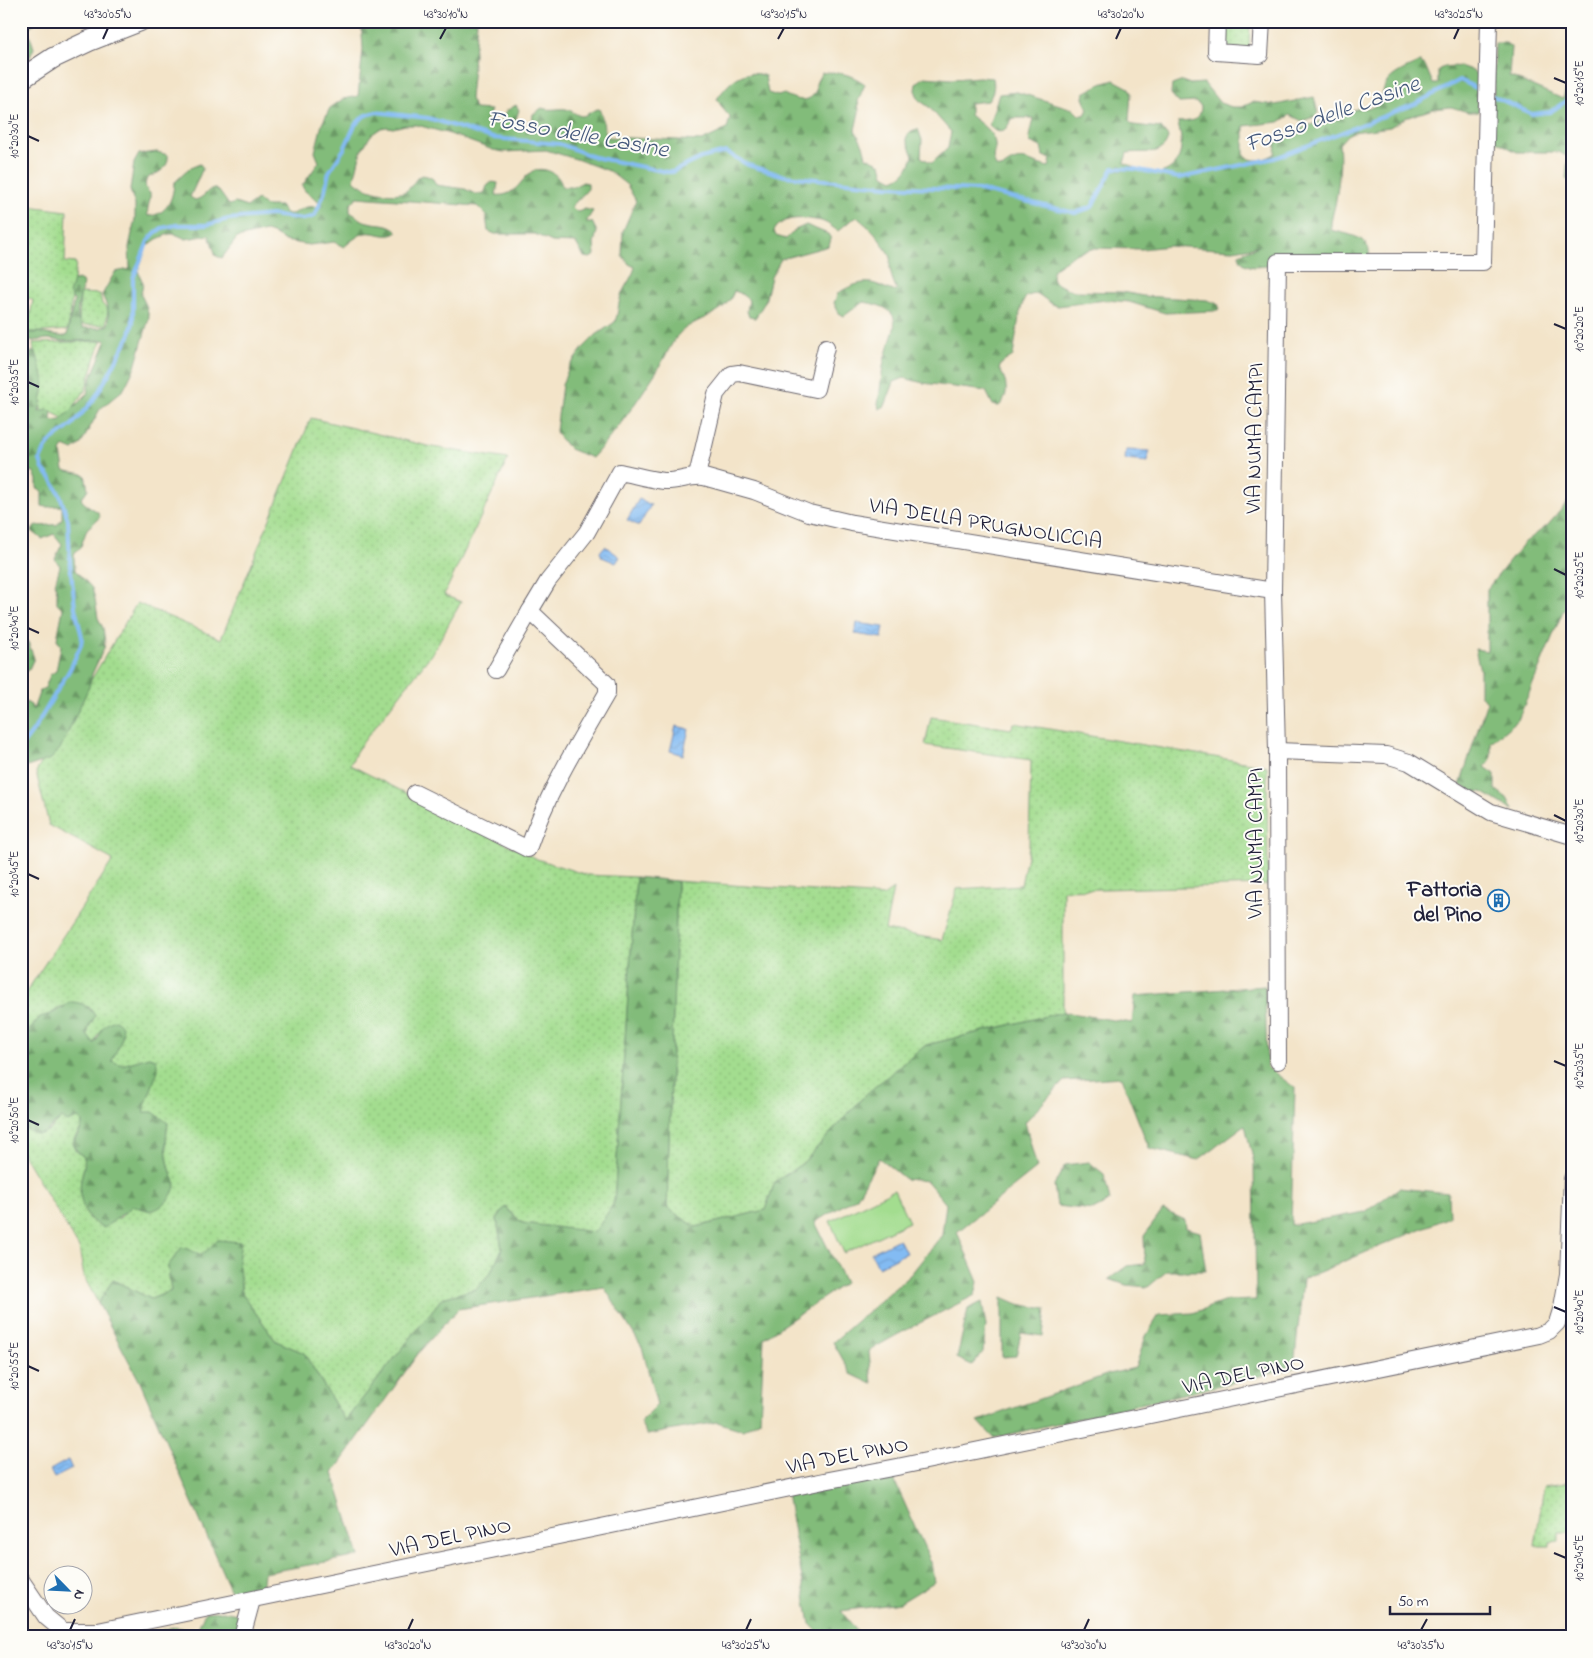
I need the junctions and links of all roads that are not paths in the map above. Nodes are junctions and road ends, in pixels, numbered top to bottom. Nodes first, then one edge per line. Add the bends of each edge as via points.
1 (140, 21) edge
2 (1217, 21) edge
3 (1262, 21) edge
4 (1489, 21) edge
5 (21, 79) edge
6 (826, 347) dead end
7 (698, 476) junction
8 (1273, 591) junction
9 (530, 611) junction
10 (496, 670) dead end
11 (1276, 751) junction
12 (415, 793) dead end
13 (1572, 836) edge
14 (1278, 1062) dead end
15 (1572, 1178) edge
16 (1571, 1194) edge
17 (21, 1580) edge
18 (252, 1600) junction
19 (242, 1637) edge

1 - 5 street via 53,58
2 - 3 street via 1216,52 1260,55
4 - 8 street, VIA NUMA CAMPI via 1483,262 1278,262
6 - 7 street via 816,388 732,374 716,394
7 - 8 street, VIA DELLA PRUGNOLICCIA via 754,490 809,512 852,523
7 - 9 street, VIA DELLA PRUGNOLICCIA via 665,481 620,472 587,532 548,581
8 - 11 street, VIA NUMA CAMPI
9 - 10 street, VIA DELLA PRUGNOLICCIA
9 - 12 street via 607,684 607,692 568,760 528,848
11 - 13 street via 1386,754 1409,762 1491,812
11 - 14 street, VIA NUMA CAMPI
15 - 16 street, VIA DEL PINO
16 - 18 street, VIA DEL PINO via 1568,1274 1562,1307 1557,1322 1549,1331 1539,1335
17 - 18 street, VIA DEL PINO via 46,1617 63,1632 98,1631
18 - 19 street

